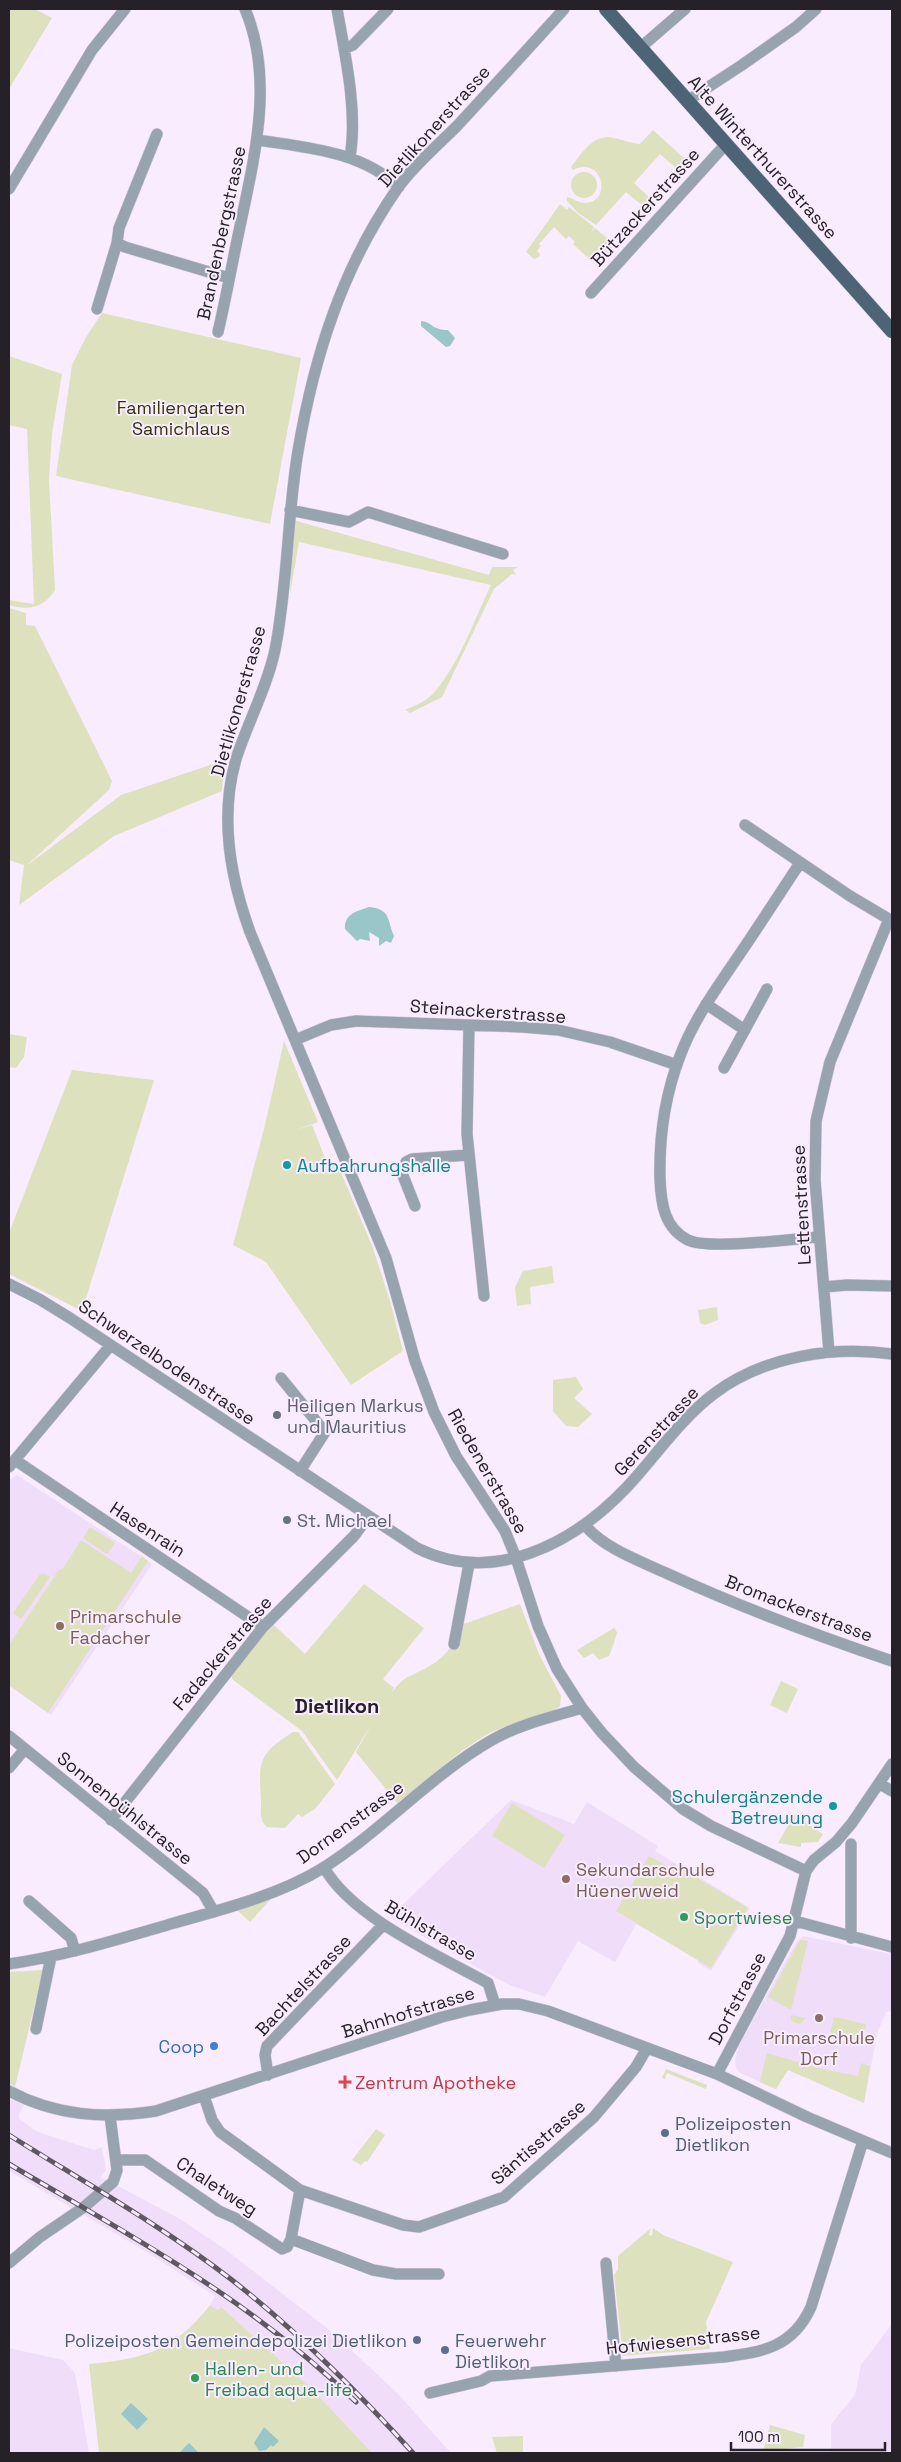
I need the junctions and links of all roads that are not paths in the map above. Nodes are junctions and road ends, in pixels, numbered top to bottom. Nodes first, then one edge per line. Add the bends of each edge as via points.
1 (125, 9) edge
2 (245, 9) edge
3 (337, 9) edge
4 (388, 9) edge
5 (564, 9) edge
6 (606, 9) edge
7 (685, 9) edge
8 (816, 9) edge
9 (640, 48) junction
10 (344, 50) junction
11 (687, 101) junction
12 (157, 134) dead end
13 (258, 140) junction
14 (725, 144) junction
15 (350, 157) junction
16 (399, 187) junction
17 (9, 189) edge
18 (117, 242) junction
19 (229, 278) junction
20 (590, 293) dead end
21 (97, 309) dead end
22 (892, 331) edge
23 (218, 332) dead end
24 (290, 510) junction
25 (502, 554) dead end
26 (745, 825) dead end
27 (800, 863) junction
28 (891, 920) edge
29 (767, 990) dead end
30 (706, 1004) junction
31 (469, 1025) junction
32 (745, 1030) junction
33 (295, 1040) junction
34 (676, 1065) junction
35 (724, 1068) dead end
36 (468, 1156) junction
37 (415, 1206) dead end
38 (820, 1237) junction
39 (9, 1284) edge
40 (892, 1286) edge
41 (824, 1287) junction
42 (484, 1296) dead end
43 (110, 1346) junction
44 (829, 1352) junction
45 (892, 1354) edge
46 (281, 1378) dead end
47 (12, 1464) edge
48 (300, 1471) junction
49 (368, 1517) junction
50 (585, 1525) junction
51 (516, 1558) junction
52 (469, 1564) junction
53 (263, 1627) junction
54 (454, 1644) dead end
55 (892, 1661) edge
56 (582, 1708) junction
57 (9, 1736) edge
58 (25, 1749) junction
59 (892, 1764) edge
60 (9, 1768) edge
61 (880, 1784) junction
62 (892, 1791) edge
63 (111, 1820) junction
64 (851, 1844) dead end
65 (324, 1867) junction
66 (806, 1872) junction
67 (29, 1901) dead end
68 (214, 1912) junction
69 (795, 1922) junction
70 (382, 1925) junction
71 (851, 1938) junction
72 (892, 1948) edge
73 (75, 1951) junction
74 (51, 1957) junction
75 (9, 1964) edge
76 (496, 2004) junction
77 (36, 2029) dead end
78 (647, 2048) junction
79 (717, 2074) junction
80 (268, 2075) junction
81 (9, 2090) edge
82 (204, 2096) junction
83 (110, 2116) junction
84 (862, 2141) junction
85 (892, 2154) edge
86 (117, 2160) junction
87 (300, 2190) junction
88 (291, 2239) junction
89 (9, 2263) edge
90 (606, 2263) dead end
91 (439, 2274) dead end
92 (616, 2366) junction
93 (430, 2393) dead end

1 - 17 street via 92,50
2 - 13 street, Brandenbergstrasse via 256,46 259,75
3 - 10 street
4 - 10 street
5 - 16 street, Dietlikonerstrasse
6 - 9 main road, Alte Winterthurerstrasse
7 - 9 street
8 - 11 street via 796,27
9 - 11 main road, Alte Winterthurerstrasse
10 - 15 street via 354,135
11 - 14 main road, Alte Winterthurerstrasse
12 - 18 street via 119,228
13 - 15 street, Brandenbergstrasse
13 - 19 street, Brandenbergstrasse
14 - 20 street, Bützackerstrasse
14 - 22 main road, Alte Winterthurerstrasse
15 - 16 street, Brandenbergstrasse via 374,167
16 - 24 street, Dietlikonerstrasse via 363,243 330,318 303,428
18 - 19 street
18 - 21 street
19 - 23 street, Brandenbergstrasse
24 - 25 street via 349,522 368,512
24 - 33 street, Dietlikonerstrasse via 275,650 237,758 230,796 229,829 230,857 239,900
26 - 27 street
27 - 28 street
27 - 30 street
28 - 38 street, Lettenstrasse via 833,1056 820,1097 814,1156
29 - 32 street
30 - 32 street
30 - 34 street
31 - 33 street, Steinackerstrasse via 348,1022 331,1025
31 - 34 street, Steinackerstrasse via 528,1027 574,1034 610,1042
31 - 36 street
32 - 35 street
33 - 51 street, Riedenerstrasse via 386,1258 417,1369 434,1412 456,1456 505,1532
34 - 38 street via 660,1155 664,1215 671,1226 686,1240 705,1245
36 - 37 street via 406,1162 402,1173
36 - 42 street
38 - 41 street, Lettenstrasse
39 - 43 street, Schwerzelbodenstrasse via 39,1299
40 - 41 street
41 - 44 street, Lettenstrasse
43 - 47 street
43 - 48 street, Schwerzelbodenstrasse
44 - 45 street, Gerenstrasse
44 - 50 street, Gerenstrasse via 768,1366 715,1393 670,1436 627,1487
46 - 48 street via 325,1432
47 - 53 street, Hasenrain
48 - 49 street, Schwerzelbodenstrasse
49 - 52 street, Schwerzelbodenstrasse via 426,1553 447,1561
49 - 53 street, Fadackerstrasse via 354,1536
50 - 51 street, Gerenstrasse via 540,1550
50 - 55 street, Bromackerstrasse via 618,1549 694,1586 784,1623
51 - 52 street, Schwerzelbodenstrasse
51 - 56 street, Riedenerstrasse via 538,1626 557,1670
52 - 54 street
53 - 63 street, Fadackerstrasse
56 - 65 street, Dornenstrasse via 493,1739
56 - 66 street, Riedenerstrasse via 634,1766 683,1809
57 - 58 street, Sonnenbühlstrasse
58 - 60 street
58 - 63 street, Sonnenbühlstrasse
59 - 61 street
61 - 62 street
61 - 66 street via 846,1830
63 - 68 street, Sonnenbühlstrasse via 203,1893
64 - 71 street
65 - 68 street, Dornenstrasse via 297,1882
65 - 70 street, Bühlstrasse via 332,1882
66 - 69 street, Dorfstrasse
67 - 73 street via 71,1938
68 - 73 street, Dornenstrasse
69 - 71 street
69 - 79 street, Dorfstrasse
70 - 76 street, Bühlstrasse via 488,1983
70 - 80 street, Bachtelstrasse via 267,2046
71 - 72 street
73 - 74 street, Dornenstrasse
74 - 75 street, Dornenstrasse
74 - 77 street
76 - 78 street, Bahnhofstrasse via 519,2004 548,2011
76 - 80 street, Bahnhofstrasse via 442,2017
78 - 79 street, Bahnhofstrasse
78 - 87 street, Säntisstrasse via 636,2067 594,2117 504,2197 423,2226 411,2227
79 - 84 street, Bahnhofstrasse
80 - 82 street, Bahnhofstrasse
81 - 83 street, Bahnhofstrasse via 74,2114
82 - 83 street, Bahnhofstrasse via 156,2112
82 - 87 street, Säntisstrasse via 220,2132
83 - 86 street
84 - 85 street, Bahnhofstrasse
84 - 92 street, Hofwiesenstrasse via 811,2307 793,2333 772,2348 752,2354
86 - 88 street, Chaletweg via 145,2160 282,2249
86 - 89 street via 116,2176 106,2190
87 - 88 street
88 - 91 street via 373,2270 396,2274
90 - 92 street
92 - 93 street, Hofwiesenstrasse via 490,2376

